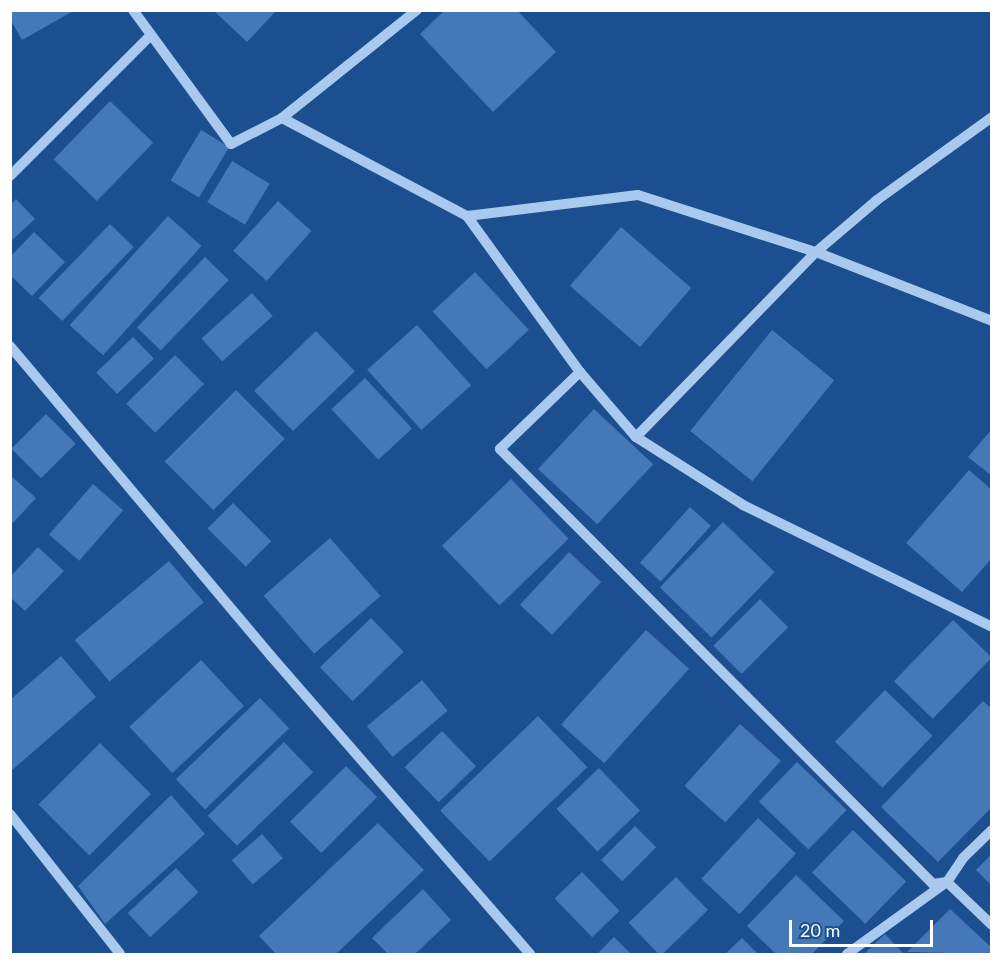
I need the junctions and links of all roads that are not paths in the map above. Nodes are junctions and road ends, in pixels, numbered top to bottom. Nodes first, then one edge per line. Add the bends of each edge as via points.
1 (133, 10) edge
2 (417, 10) edge
3 (151, 35) junction
4 (992, 117) edge
5 (282, 118) junction
6 (10, 176) edge
7 (467, 216) junction
8 (816, 252) junction
9 (992, 321) edge
10 (10, 346) edge
11 (580, 372) junction
12 (636, 437) junction
13 (992, 627) edge
14 (10, 814) edge
15 (992, 830) edge
16 (947, 882) junction
17 (992, 925) edge
18 (120, 954) edge
19 (530, 954) edge
20 (847, 954) edge

1 - 3 street
2 - 5 street
3 - 5 street via 231,144
3 - 6 street
4 - 8 street via 877,200
5 - 7 street
7 - 8 street via 638,195
7 - 11 street
8 - 9 street
8 - 12 street
10 - 19 street via 271,656
11 - 12 street
11 - 16 street via 500,449 933,884
12 - 13 street via 743,505
14 - 18 street
15 - 16 street via 963,858
16 - 17 street
16 - 20 street

